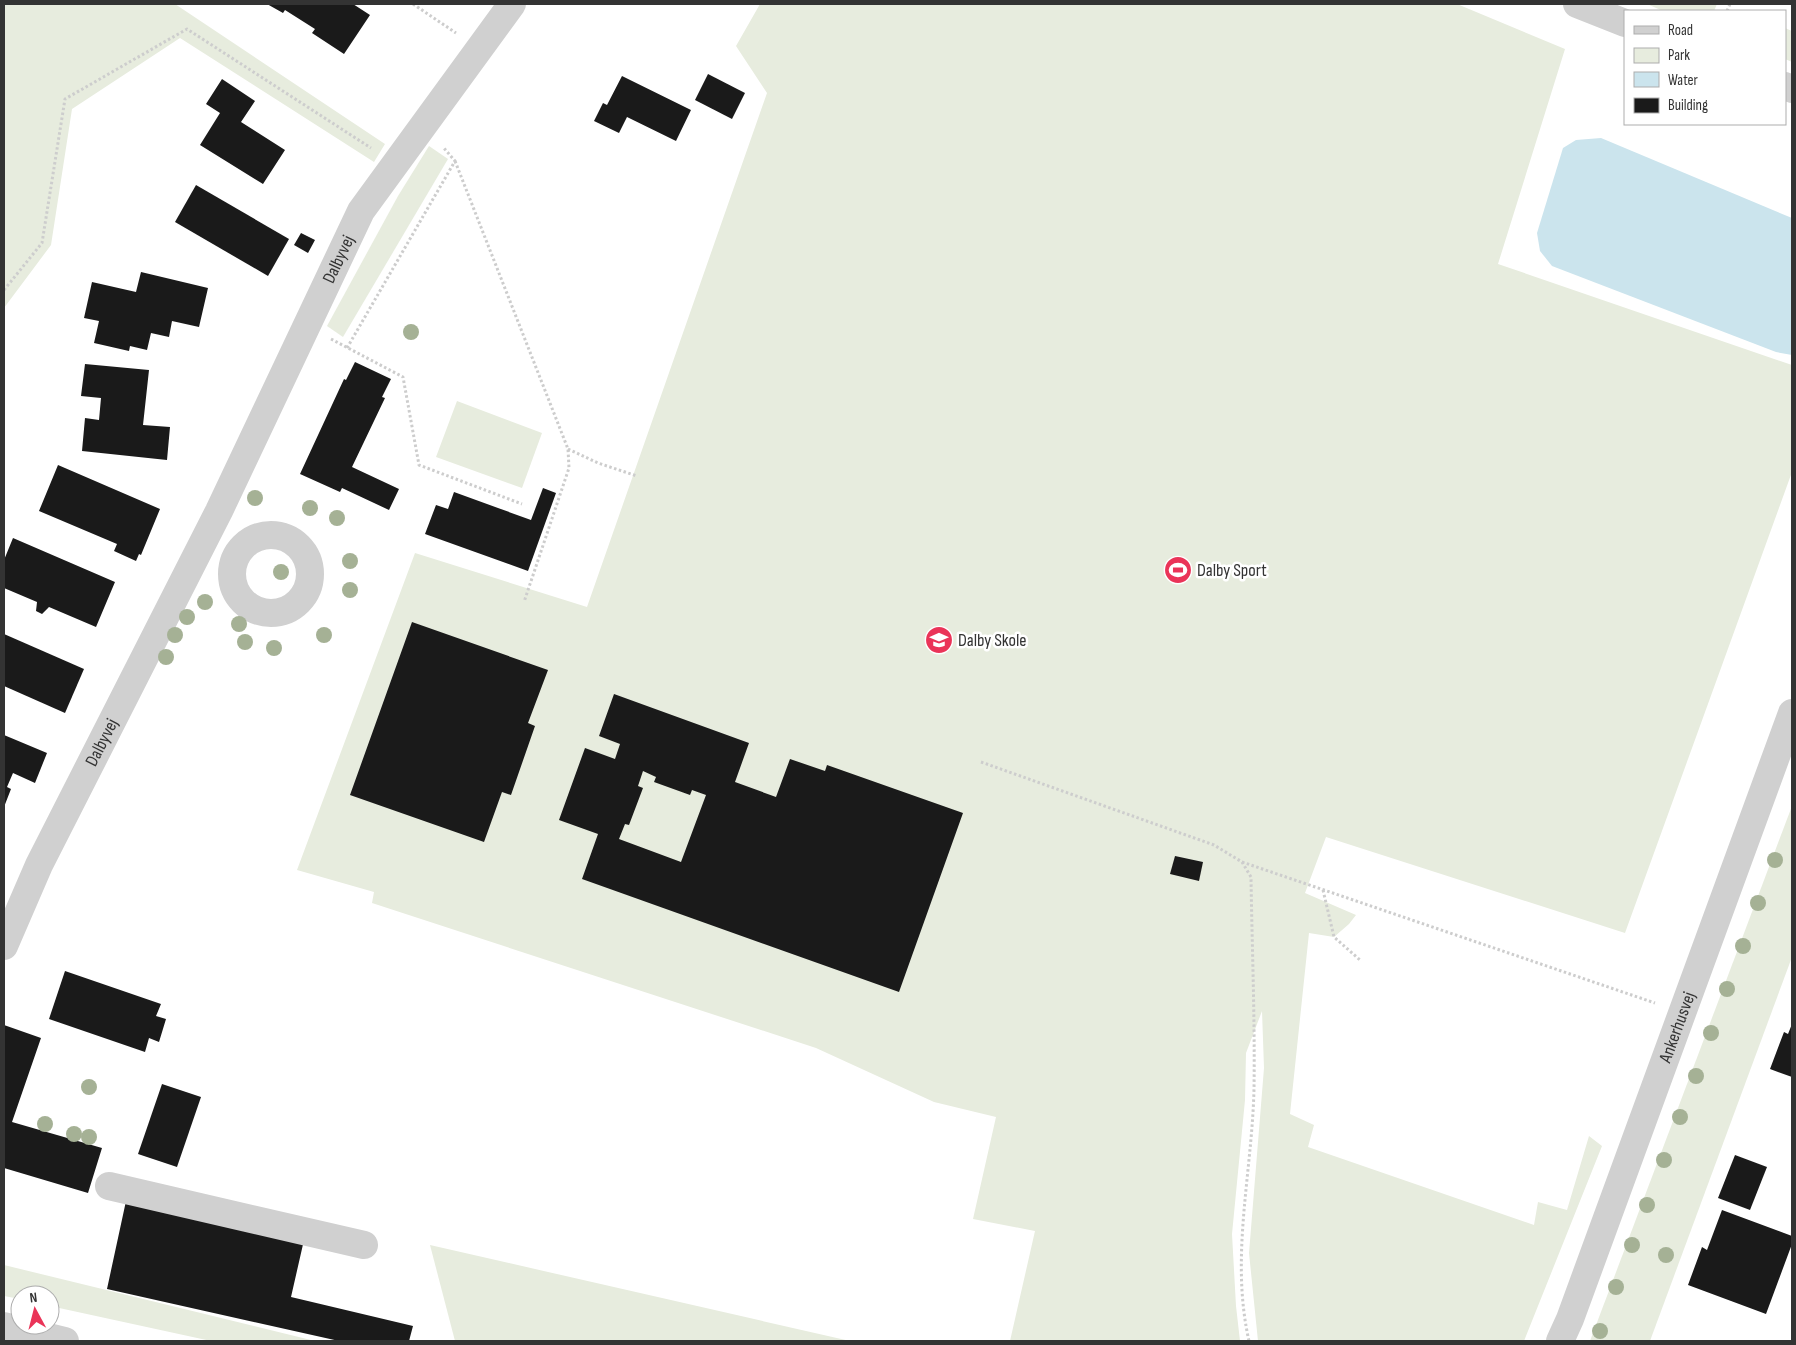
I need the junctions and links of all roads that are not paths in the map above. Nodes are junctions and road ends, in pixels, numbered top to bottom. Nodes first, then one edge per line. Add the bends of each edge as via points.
1 (512, 4) edge
2 (1577, 4) edge
3 (1624, 23) edge
4 (205, 540) junction
5 (236, 556) dead end
6 (1792, 713) edge
7 (4, 946) edge
8 (109, 1186) dead end
9 (364, 1245) dead end
10 (4, 1326) edge
11 (65, 1341) edge
12 (1560, 1341) edge

1 - 4 street, Dalbyvej via 360,211
2 - 3 street
4 - 5 street
4 - 7 street, Dalbyvej via 39,865
6 - 12 street, Ankerhusvej
8 - 9 street
10 - 11 street

